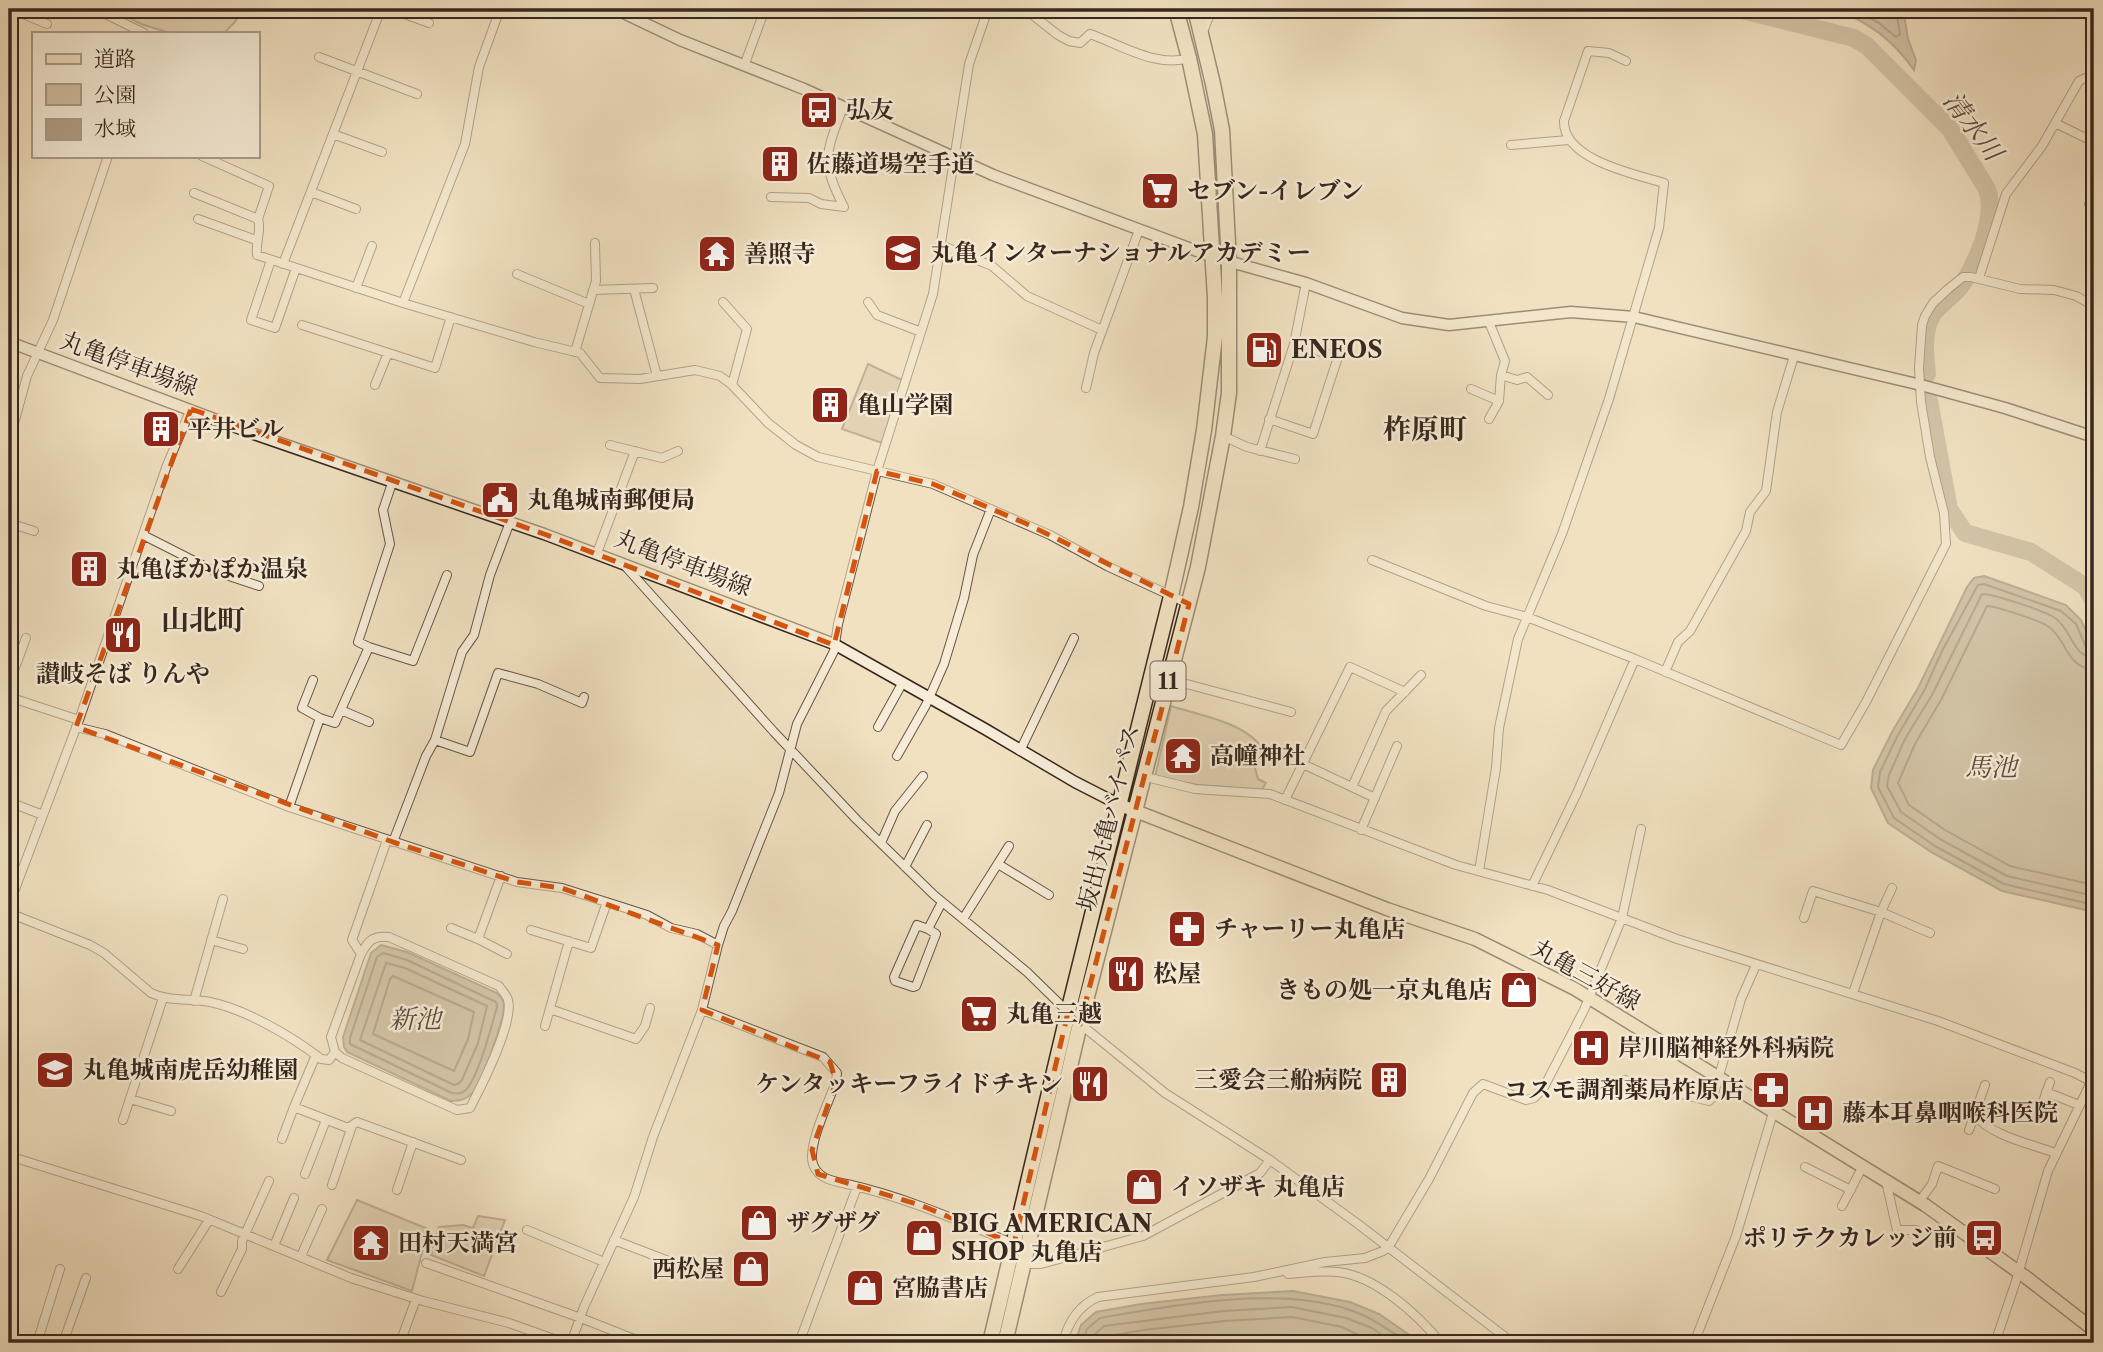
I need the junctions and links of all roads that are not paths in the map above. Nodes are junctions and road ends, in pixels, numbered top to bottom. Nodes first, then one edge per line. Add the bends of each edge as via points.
1 (13, 9) edge
2 (95, 9) edge
3 (381, 9) edge
4 (391, 9) edge
5 (500, 9) edge
6 (615, 9) edge
7 (765, 9) edge
8 (988, 9) edge
9 (1025, 9) edge
10 (1175, 9) edge
11 (1195, 9) edge
12 (1212, 9) edge
13 (429, 23) dead end
14 (47, 24) dead end
15 (143, 32) edge
16 (1202, 36) junction
17 (319, 57) dead end
18 (1189, 58) junction
19 (1626, 61) dead end
20 (744, 66) junction
21 (357, 71) junction
22 (2093, 78) edge
23 (417, 94) dead end
24 (842, 107) junction
25 (2055, 123) junction
26 (333, 134) junction
27 (1568, 140) junction
28 (2094, 142) edge
29 (1511, 145) dead end
30 (382, 152) dead end
31 (107, 158) edge
32 (206, 158) edge
33 (954, 159) junction
34 (311, 192) junction
35 (194, 194) dead end
36 (771, 197) dead end
37 (356, 209) dead end
38 (198, 219) dead end
39 (258, 219) junction
40 (1139, 230) junction
41 (256, 240) junction
42 (595, 243) dead end
43 (941, 245) junction
44 (372, 246) dead end
45 (1213, 257) junction
46 (271, 260) junction
47 (1229, 262) junction
48 (284, 264) junction
49 (296, 268) junction
50 (517, 274) dead end
51 (1971, 277) junction
52 (1306, 283) junction
53 (356, 288) junction
54 (653, 288) dead end
55 (634, 289) junction
56 (593, 290) junction
57 (723, 302) dead end
58 (868, 302) dead end
59 (403, 303) junction
60 (589, 304) junction
61 (2094, 306) edge
62 (451, 317) junction
63 (1634, 317) junction
64 (1489, 322) junction
65 (302, 325) dead end
66 (1102, 330) junction
67 (921, 332) junction
68 (9, 342) edge
69 (1294, 344) junction
70 (575, 352) junction
71 (388, 353) junction
72 (38, 354) junction
73 (1794, 356) junction
74 (1501, 375) junction
75 (657, 376) junction
76 (375, 385) dead end
77 (732, 385) junction
78 (1921, 385) junction
79 (1086, 388) dead end
80 (1471, 389) dead end
81 (1548, 395) dead end
82 (1499, 401) junction
83 (191, 409) junction
84 (1269, 419) junction
85 (1489, 419) dead end
86 (12, 421) edge
87 (1223, 436) junction
88 (2094, 437) edge
89 (9, 442) edge
90 (610, 445) dead end
91 (635, 451) junction
92 (678, 451) dead end
93 (1260, 451) junction
94 (1295, 459) dead end
95 (877, 471) junction
96 (393, 482) junction
97 (991, 509) junction
98 (509, 522) junction
99 (9, 523) edge
100 (34, 531) dead end
101 (143, 535) junction
102 (597, 553) junction
103 (1372, 560) dead end
104 (621, 562) junction
105 (447, 575) dead end
106 (260, 586) dead end
107 (1171, 596) junction
108 (1189, 604) junction
109 (1527, 617) junction
110 (26, 638) dead end
111 (1074, 638) dead end
112 (834, 645) junction
113 (369, 647) junction
114 (11, 649) dead end
115 (20, 653) junction
116 (1635, 659) junction
117 (1665, 672) junction
118 (1421, 675) dead end
119 (1168, 679) junction
120 (313, 680) dead end
121 (903, 682) junction
122 (9, 684) edge
123 (1405, 692) junction
124 (9, 697) edge
125 (929, 697) junction
126 (584, 698) dead end
127 (341, 710) junction
128 (1291, 712) dead end
129 (320, 718) junction
130 (369, 722) dead end
131 (77, 723) junction
132 (878, 727) dead end
133 (435, 740) junction
134 (1397, 746) dead end
135 (791, 750) junction
136 (1020, 751) junction
137 (897, 756) dead end
138 (1303, 764) junction
139 (923, 776) dead end
140 (1142, 776) junction
141 (1352, 787) junction
142 (1375, 798) junction
143 (1285, 800) junction
144 (9, 802) edge
145 (1120, 805) junction
146 (289, 807) junction
147 (1135, 811) junction
148 (43, 815) junction
149 (927, 825) dead end
150 (1642, 829) dead end
151 (1361, 830) junction
152 (390, 841) junction
153 (881, 843) junction
154 (1009, 846) dead end
155 (998, 864) junction
156 (905, 867) junction
157 (1479, 871) junction
158 (501, 876) junction
159 (1532, 886) junction
160 (1892, 888) dead end
161 (1049, 895) dead end
162 (223, 899) dead end
163 (607, 902) junction
164 (942, 902) junction
165 (9, 905) edge
166 (1881, 912) junction
167 (9, 913) edge
168 (1622, 918) junction
169 (1804, 918) dead end
170 (962, 919) junction
171 (450, 928) dead end
172 (928, 929) junction
173 (531, 930) dead end
174 (1930, 933) dead end
175 (211, 940) junction
176 (478, 940) junction
177 (569, 941) junction
178 (718, 945) junction
179 (243, 949) dead end
180 (360, 954) junction
181 (507, 954) dead end
182 (1756, 965) junction
183 (1853, 993) junction
184 (163, 998) junction
185 (1588, 998) junction
186 (194, 1001) junction
187 (650, 1008) dead end
188 (550, 1009) junction
189 (702, 1010) junction
190 (1068, 1012) junction
191 (1080, 1024) junction
192 (545, 1026) dead end
193 (335, 1052) junction
194 (316, 1055) junction
195 (1718, 1079) junction
196 (1625, 1080) dead end
197 (2050, 1082) dead end
198 (2093, 1082) edge
199 (1985, 1085) dead end
200 (2046, 1092) junction
201 (130, 1099) junction
202 (2043, 1102) dead end
203 (2079, 1105) junction
204 (293, 1107) junction
205 (172, 1111) dead end
206 (1773, 1113) junction
207 (1974, 1115) junction
208 (123, 1120) dead end
209 (326, 1120) junction
210 (352, 1126) junction
211 (1969, 1130) dead end
212 (282, 1139) dead end
213 (413, 1142) junction
214 (2055, 1153) junction
215 (9, 1156) edge
216 (461, 1160) dead end
217 (1270, 1160) junction
218 (1958, 1163) dead end
219 (1863, 1166) junction
220 (1805, 1167) dead end
221 (1954, 1173) junction
222 (305, 1174) dead end
223 (269, 1181) dead end
224 (1886, 1181) junction
225 (332, 1185) dead end
226 (857, 1186) junction
227 (397, 1189) dead end
228 (1995, 1189) dead end
229 (1851, 1190) junction
230 (294, 1198) dead end
231 (1919, 1202) junction
232 (1842, 1206) dead end
233 (322, 1209) dead end
234 (209, 1220) junction
235 (527, 1230) dead end
236 (1916, 1230) dead end
237 (245, 1234) junction
238 (614, 1240) junction
239 (1014, 1244) junction
240 (274, 1246) junction
241 (1388, 1248) junction
242 (302, 1256) junction
243 (604, 1262) junction
244 (426, 1263) dead end
245 (1025, 1264) junction
246 (60, 1269) dead end
247 (178, 1269) dead end
248 (2019, 1272) junction
249 (705, 1275) dead end
250 (1254, 1277) junction
251 (86, 1278) dead end
252 (221, 1292) dead end
253 (416, 1299) junction
254 (581, 1318) junction
255 (2094, 1330) edge
256 (37, 1343) edge
257 (63, 1343) edge
258 (400, 1343) edge
259 (565, 1343) edge
260 (571, 1343) edge
261 (644, 1343) edge
262 (799, 1343) edge
263 (990, 1343) edge
264 (1005, 1343) edge
265 (1063, 1343) edge
266 (1441, 1343) edge
267 (1513, 1343) edge
268 (1694, 1343) edge
269 (1995, 1343) edge

1 - 14 street
2 - 15 street
3 - 21 street
4 - 13 street
5 - 59 street via 479,67 465,144
6 - 20 street
7 - 20 street
8 - 33 street via 968,64
9 - 18 street via 1069,41 1080,43 1090,34 1125,50 1179,61
10 - 18 highway, 坂出丸亀バイパス / 11
11 - 16 highway, 坂出丸亀バイパス / 11
12 - 16 street
16 - 47 highway, 坂出丸亀バイパス / 11 via 1222,130
17 - 21 street
18 - 45 highway, 坂出丸亀バイパス / 11 via 1205,134
19 - 27 street via 1588,51 1564,121
20 - 24 street
21 - 23 street
21 - 26 street
22 - 25 street via 2079,81
24 - 33 street
24 - 36 street via 827,154 830,178 844,207 809,198
25 - 28 street
25 - 51 street via 2006,194
26 - 30 street
26 - 34 street
27 - 29 street
27 - 63 street via 1605,166 1664,183 1659,228
31 - 72 street
32 - 39 street via 269,186
33 - 40 street
33 - 43 street
34 - 37 street
34 - 48 street
35 - 39 street
38 - 41 street
39 - 41 street via 261,226
40 - 45 street
40 - 66 street
41 - 46 street via 257,255
42 - 56 street
43 - 66 street via 992,266 1027,296
43 - 67 street
44 - 53 street
45 - 47 street
45 - 107 highway, 坂出丸亀バイパス / 11 via 1215,337 1210,385
46 - 48 street
46 - 49 street via 251,320 275,328
47 - 52 street
47 - 87 highway, 坂出丸亀バイパス / 11 via 1228,393
48 - 49 street
49 - 53 street
50 - 60 street
51 - 61 street via 2020,289 2054,290
51 - 78 street via 1948,289 1925,316
52 - 64 street via 1402,318 1449,324
52 - 69 street
53 - 59 street
54 - 55 street
55 - 56 street
55 - 75 street
56 - 60 street
57 - 77 street via 747,329
58 - 67 street via 877,315
59 - 62 street
60 - 70 street
62 - 70 street
62 - 71 street via 435,368
63 - 64 street via 1571,312
63 - 73 street
63 - 109 street via 1578,488
64 - 74 street via 1505,361
65 - 71 street
66 - 79 street
67 - 95 street
68 - 72 street, 丸亀停車場線
69 - 84 street
69 - 84 street via 1338,357 1313,434
70 - 75 street via 588,360 600,378
71 - 76 street
72 - 83 street, 丸亀停車場線
72 - 86 street
73 - 78 street
73 - 117 street via 1777,412 1766,491 1750,512 1746,531 1689,631 1678,642
74 - 81 street via 1517,380 1527,377
74 - 82 street
75 - 77 street via 695,370 720,376
77 - 95 street via 796,445 818,457
78 - 88 street
78 - 117 street via 1946,544 1841,745
80 - 82 street
82 - 85 street
83 - 96 street, 丸亀停車場線
83 - 101 street
84 - 93 street
86 - 89 street
87 - 93 street
87 - 108 highway, 坂出丸亀バイパス / 11
90 - 91 street
91 - 92 street via 662,457
91 - 102 street
93 - 94 street
95 - 97 street via 933,484
95 - 112 street
96 - 98 street, 丸亀停車場線
96 - 113 street via 383,510 390,544 358,642
97 - 107 street
97 - 125 street via 975,547 944,664
98 - 102 street, 丸亀停車場線
98 - 133 street
99 - 100 street
101 - 106 street via 214,571
101 - 131 street
102 - 104 street, 丸亀停車場線
103 - 109 street via 1486,606
104 - 112 street, 丸亀停車場線
104 - 135 street
105 - 113 street via 413,661
107 - 108 street
107 - 145 highway, 坂出丸亀バイパス / 11
108 - 119 highway, 坂出丸亀バイパス / 11
109 - 116 street
109 - 157 street via 1499,728
110 - 115 street
111 - 136 street
112 - 121 street, 丸亀停車場線
112 - 135 street via 797,724
113 - 127 street
114 - 115 street
115 - 122 street
116 - 117 street
116 - 159 street
118 - 123 street
119 - 128 street
119 - 140 highway, 坂出丸亀バイパス / 11
120 - 129 street via 302,708
121 - 125 street, 丸亀停車場線
121 - 132 street
123 - 138 street via 1350,667
123 - 141 street via 1386,711
124 - 131 street
125 - 136 street, 丸亀停車場線
125 - 137 street
126 - 133 street via 582,703 498,673 470,752
127 - 129 street via 335,723
127 - 130 street
129 - 146 street
131 - 146 street
131 - 148 street
133 - 152 street
134 - 142 street
135 - 153 street
135 - 178 street via 779,793
136 - 145 street, 丸亀停車場線
138 - 141 street
138 - 143 street
139 - 153 street via 895,811
140 - 143 street via 1195,789 1270,794
140 - 147 highway, 坂出丸亀バイパス / 11
141 - 142 street
142 - 151 street
143 - 151 street
144 - 148 street
145 - 147 main road, 丸亀三好線
145 - 190 highway, 坂出丸亀バイパス / 11
146 - 152 street
147 - 185 main road, 丸亀三好線 via 1475,939
147 - 191 highway, 坂出丸亀バイパス / 11
148 - 165 street
149 - 156 street
150 - 168 street
151 - 157 street
152 - 158 street
152 - 180 street via 352,940
153 - 156 street
154 - 155 street
155 - 161 street
155 - 170 street
156 - 164 street
157 - 159 street
158 - 163 street
158 - 176 street
159 - 168 street
160 - 166 street
162 - 175 street
163 - 177 street via 591,948
163 - 178 street
164 - 170 street
164 - 172 street
166 - 169 street via 1813,891
166 - 174 street
166 - 183 street
167 - 184 street via 90,945
168 - 182 street
168 - 185 street
170 - 190 street
171 - 176 street
172 - 172 street via 918,925 895,981 916,986 936,934
173 - 177 street
175 - 179 street
175 - 186 street
176 - 181 street
177 - 188 street
178 - 189 street
180 - 193 street via 331,1037
180 - 193 street via 368,941 389,937 499,986 509,1008 495,1058 470,1108 457,1110
182 - 183 street
182 - 195 street
183 - 198 street
184 - 186 street
184 - 201 street
185 - 195 main road, 丸亀三好線
185 - 241 street via 1543,1089 1534,1098 1526,1100 1483,1084 1473,1093
186 - 194 street via 233,1008
187 - 188 street via 636,1039
188 - 192 street
189 - 226 street via 830,1062 837,1073 836,1082 811,1158 818,1174
189 - 238 street
190 - 191 street
190 - 239 highway, 坂出丸亀バイパス / 11
191 - 217 street via 1165,1093
191 - 245 highway, 坂出丸亀バイパス / 11
193 - 194 street via 329,1060
194 - 204 street
195 - 196 street via 1709,1101
195 - 206 main road, 丸亀三好線
197 - 200 street
198 - 203 street
199 - 207 street
200 - 202 street
200 - 203 street
201 - 205 street
201 - 208 street
203 - 214 street
204 - 209 street
204 - 212 street
206 - 219 main road, 丸亀三好線
206 - 268 street via 1736,1236
207 - 211 street
207 - 214 street via 1999,1133
209 - 210 street
209 - 222 street
210 - 213 street via 357,1122
210 - 225 street
213 - 216 street
213 - 227 street
214 - 248 street
215 - 234 street
217 - 241 street
217 - 245 street via 1261,1173 1143,1236 1041,1264
218 - 221 street
219 - 224 main road, 丸亀三好線
219 - 229 street
220 - 229 street
221 - 228 street
221 - 231 street via 1938,1166
223 - 237 street
224 - 231 main road, 丸亀三好線
224 - 236 street via 1897,1230
226 - 239 street via 920,1205
226 - 262 street
229 - 232 street
230 - 240 street
231 - 248 main road, 丸亀三好線
233 - 242 street
234 - 237 street
234 - 247 street
235 - 243 street
237 - 240 street
237 - 252 street
238 - 243 street
238 - 249 street
239 - 263 highway, 坂出丸亀バイパス / 11
240 - 242 street
241 - 250 street via 1365,1258
241 - 267 street
242 - 253 street
243 - 254 street
244 - 254 street
245 - 264 highway, 坂出丸亀バイパス / 11
246 - 256 street
248 - 255 main road, 丸亀三好線
248 - 269 street
250 - 265 street via 1098,1297 1078,1311
250 - 266 street via 1340,1272 1362,1279 1398,1300
251 - 257 street
253 - 258 street
253 - 259 street
254 - 260 street
254 - 261 street

